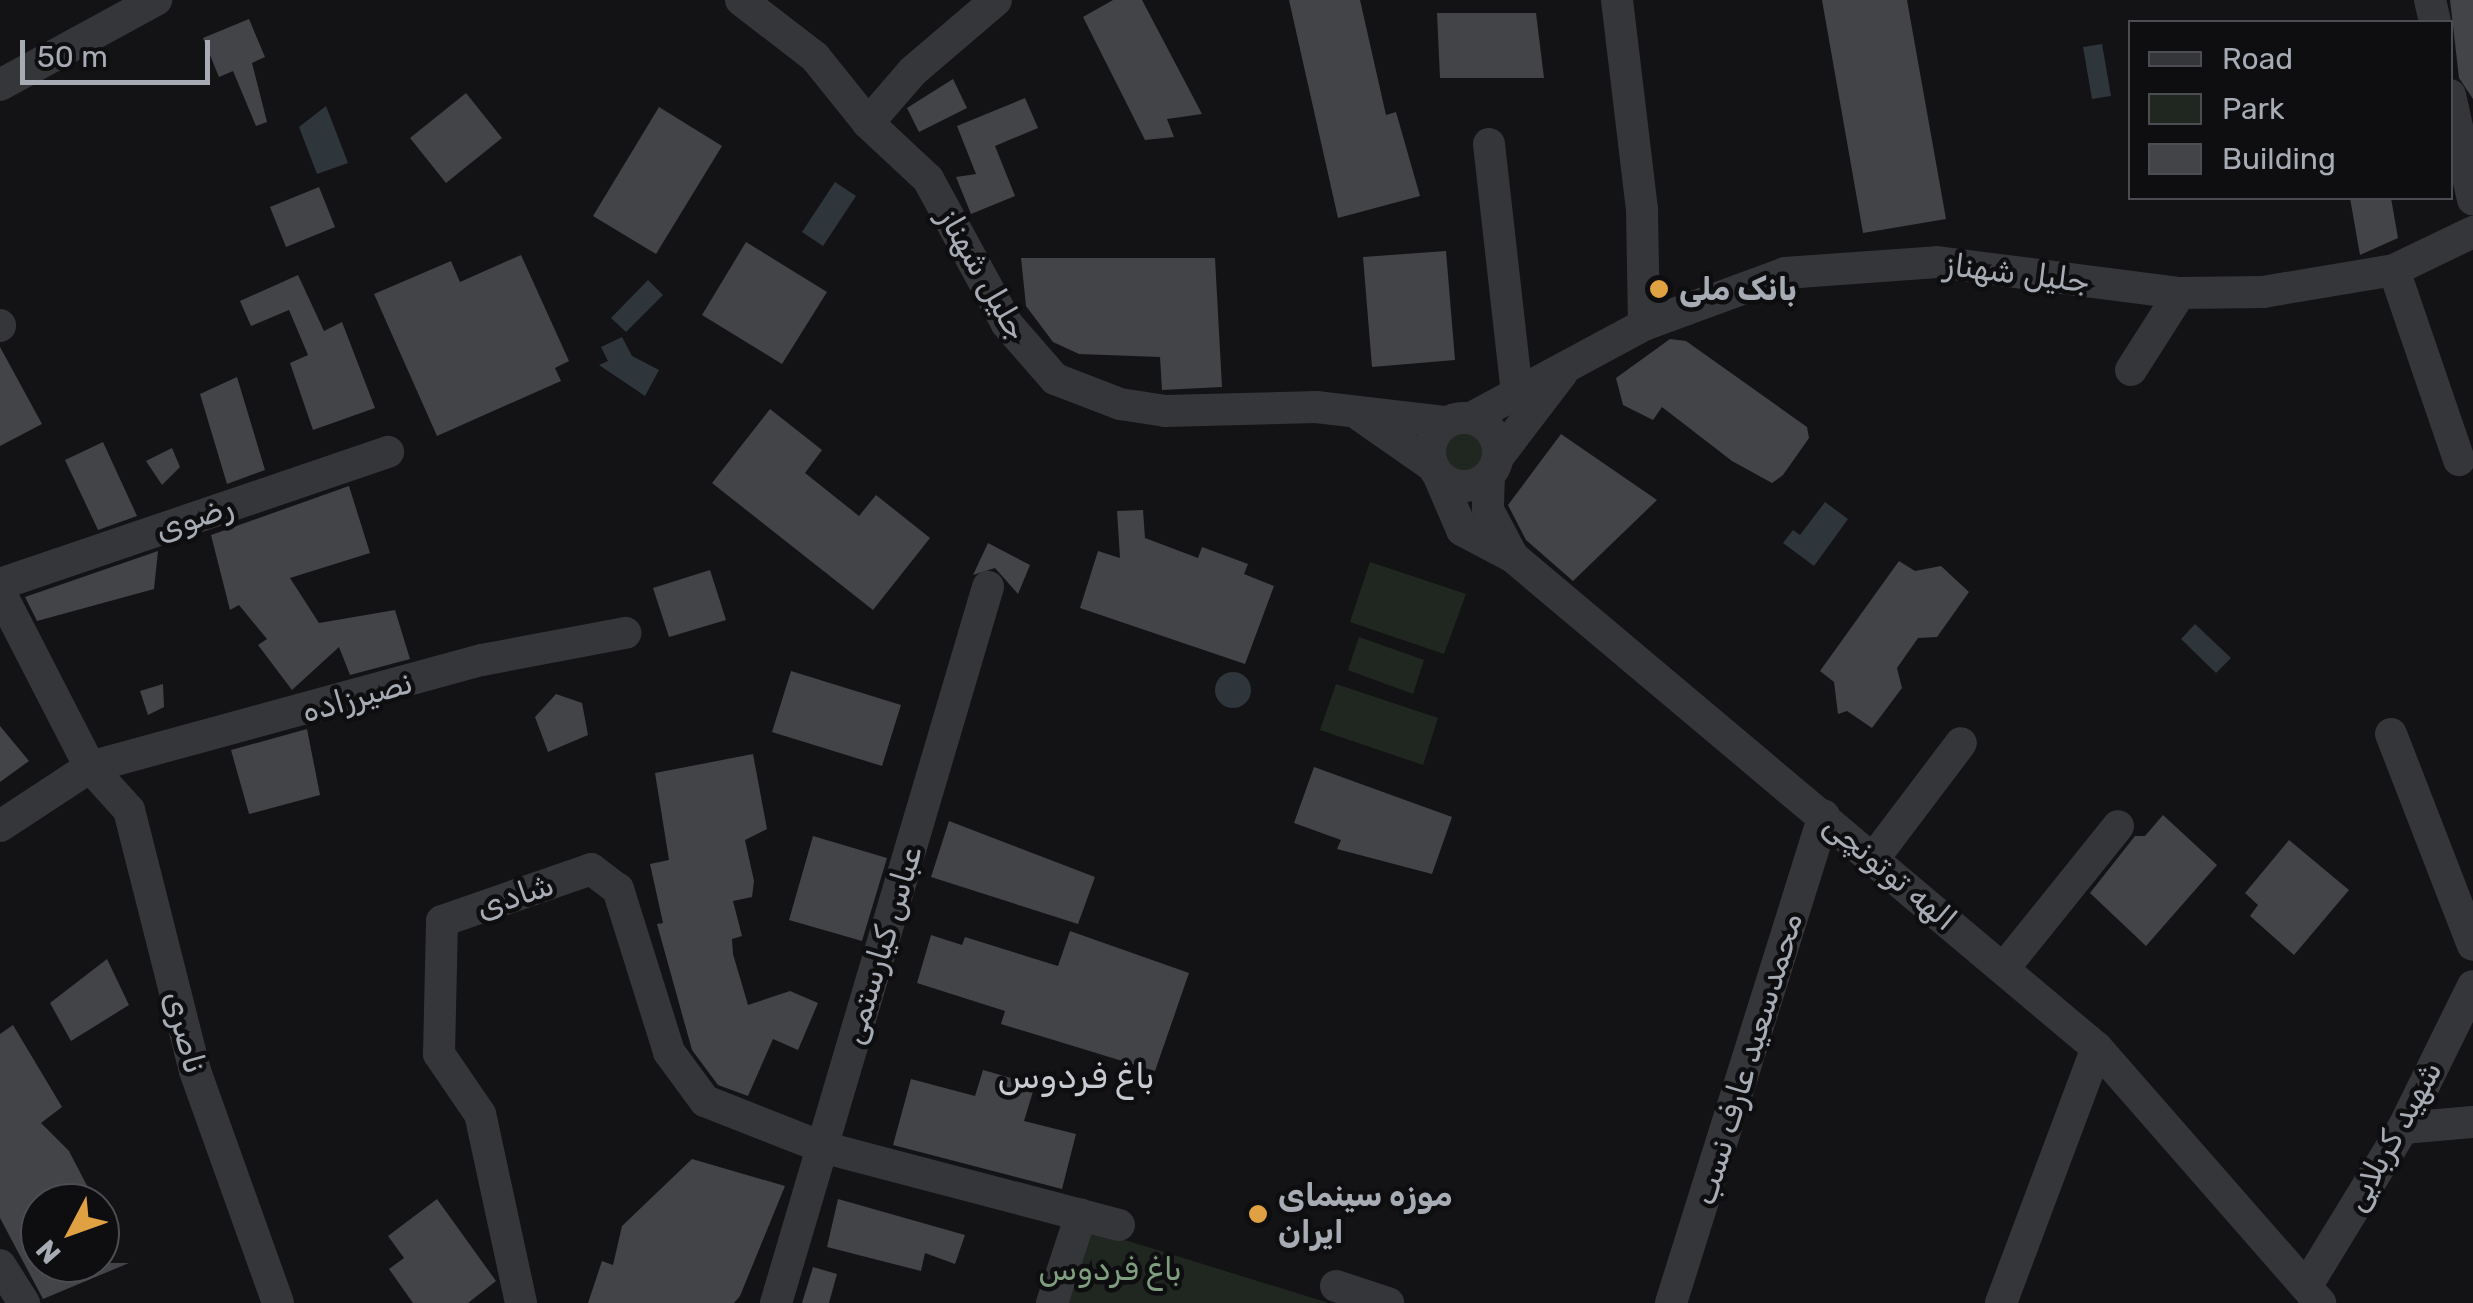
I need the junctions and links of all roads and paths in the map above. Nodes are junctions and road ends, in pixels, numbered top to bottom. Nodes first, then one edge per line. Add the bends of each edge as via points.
1 (156, 0) edge
2 (741, 0) edge
3 (996, 0) edge
4 (1617, 0) edge
5 (0, 85) edge
6 (2453, 109) edge
7 (868, 123) junction
8 (1490, 144) dead end
9 (2473, 200) edge
10 (2473, 232) edge
11 (2394, 270) junction
12 (2180, 293) junction
13 (1644, 325) junction
14 (1569, 363) junction
15 (2131, 370) dead end
16 (1517, 392) junction
17 (1351, 410) junction
18 (1458, 420) junction
19 (388, 452) dead end
20 (2459, 460) dead end
21 (1494, 466) junction
22 (1434, 470) junction
23 (1513, 557) junction
24 (0, 584) edge
25 (988, 587) dead end
26 (0, 592) edge
27 (625, 633) dead end
28 (2391, 734) dead end
29 (1961, 743) dead end
30 (90, 767) junction
31 (1824, 815) junction
32 (0, 826) edge
33 (2118, 826) dead end
34 (1874, 858) junction
35 (2473, 945) edge
36 (2004, 968) junction
37 (2473, 986) edge
38 (2097, 1048) junction
39 (2473, 1122) edge
40 (2402, 1128) junction
41 (822, 1147) junction
42 (1081, 1214) junction
43 (1119, 1225) dead end
44 (0, 1265) edge
45 (2314, 1293) edge
46 (24, 1303) edge
47 (278, 1303) edge
48 (522, 1303) edge
49 (776, 1303) edge
50 (1052, 1303) edge
51 (1671, 1303) edge
52 (2001, 1303) edge

1 - 5 street
2 - 7 street, جلیل شهناز via 815,57
3 - 7 street
4 - 13 street via 1642,210
6 - 9 street
7 - 17 street, جلیل شهناز via 928,179 1008,324 1055,379 1120,404 1165,411
8 - 16 street
10 - 11 street, جلیل شهناز
11 - 12 street, جلیل شهناز via 2307,288
11 - 20 street
12 - 13 street, جلیل شهناز via 1937,262 1839,267 1718,293
12 - 15 street
13 - 14 street, جلیل شهناز
14 - 16 street, جلیل شهناز
14 - 21 street, جلیل شهناز
16 - 18 street, جلیل شهناز
17 - 18 street, جلیل شهناز
17 - 22 street
18 - 21 street via 1495,436
18 - 22 street via 1433,436
19 - 24 street, رضوى
21 - 22 street via 1469,486
21 - 23 street via 1488,510
22 - 23 street, الهه توتونچی via 1462,530
23 - 31 street, الهه توتونچی
25 - 41 street, عباس کیارستمی
26 - 30 street, ناصری
27 - 30 street, نصیرزاده via 482,660
28 - 35 street
29 - 34 street
30 - 32 street, نصیرزاده
30 - 47 street, ناصری via 129,810 201,1090
31 - 34 street, الهه توتونچی
31 - 51 street, محمدسعید عارف نسب
33 - 36 street
34 - 36 street, الهه توتونچی
36 - 38 street, الهه توتونچی
37 - 40 street, شهید کربلایی
38 - 45 street, الهه توتونچی
38 - 52 street
39 - 40 street
40 - 45 street, شهید کربلایی
41 - 42 street
41 - 48 street, شادی via 704,1101 682,1080 618,889 602,870 442,922 439,1054 480,1114
41 - 49 street, عباس کیارستمی
42 - 43 street
42 - 50 street
44 - 46 street

